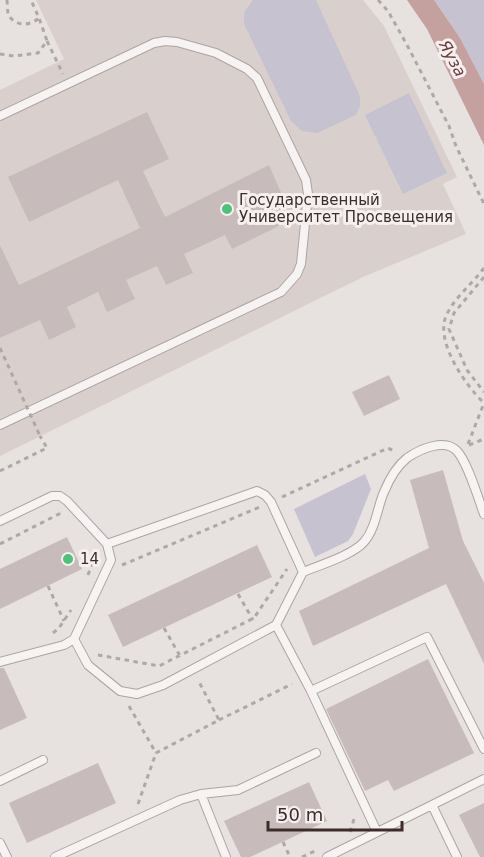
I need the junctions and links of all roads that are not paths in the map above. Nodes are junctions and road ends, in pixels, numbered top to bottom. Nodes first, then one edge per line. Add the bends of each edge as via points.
1 (0, 116) edge
2 (0, 424) edge
3 (484, 514) edge
4 (0, 521) edge
5 (107, 544) junction
6 (303, 572) junction
7 (272, 627) junction
8 (74, 639) junction
9 (0, 662) edge
10 (311, 691) junction
11 (484, 749) edge
12 (316, 753) dead end
13 (43, 760) dead end
14 (484, 778) edge
15 (0, 781) edge
16 (201, 794) junction
17 (432, 805) junction
18 (377, 832) junction
19 (0, 843) edge
20 (7, 857) edge
21 (56, 857) edge
22 (226, 857) edge
23 (327, 857) edge
24 (456, 857) edge

1 - 2 lane via 154,43 194,45 216,52 257,78 306,180 308,194 301,264 281,292
3 - 6 lane via 459,453 450,446 439,445 407,458 395,472 383,493 373,529 363,544
4 - 5 lane via 52,496 60,496
5 - 6 lane via 257,491 271,502
5 - 8 lane via 111,560
6 - 7 lane
7 - 8 lane via 163,685 137,694 120,691 88,665
7 - 10 lane
8 - 9 lane
10 - 11 lane via 427,637
10 - 18 lane
12 - 16 lane via 238,790
13 - 15 lane
14 - 17 lane
16 - 21 lane
16 - 22 lane
17 - 18 lane
17 - 24 lane
18 - 23 lane
19 - 20 lane

